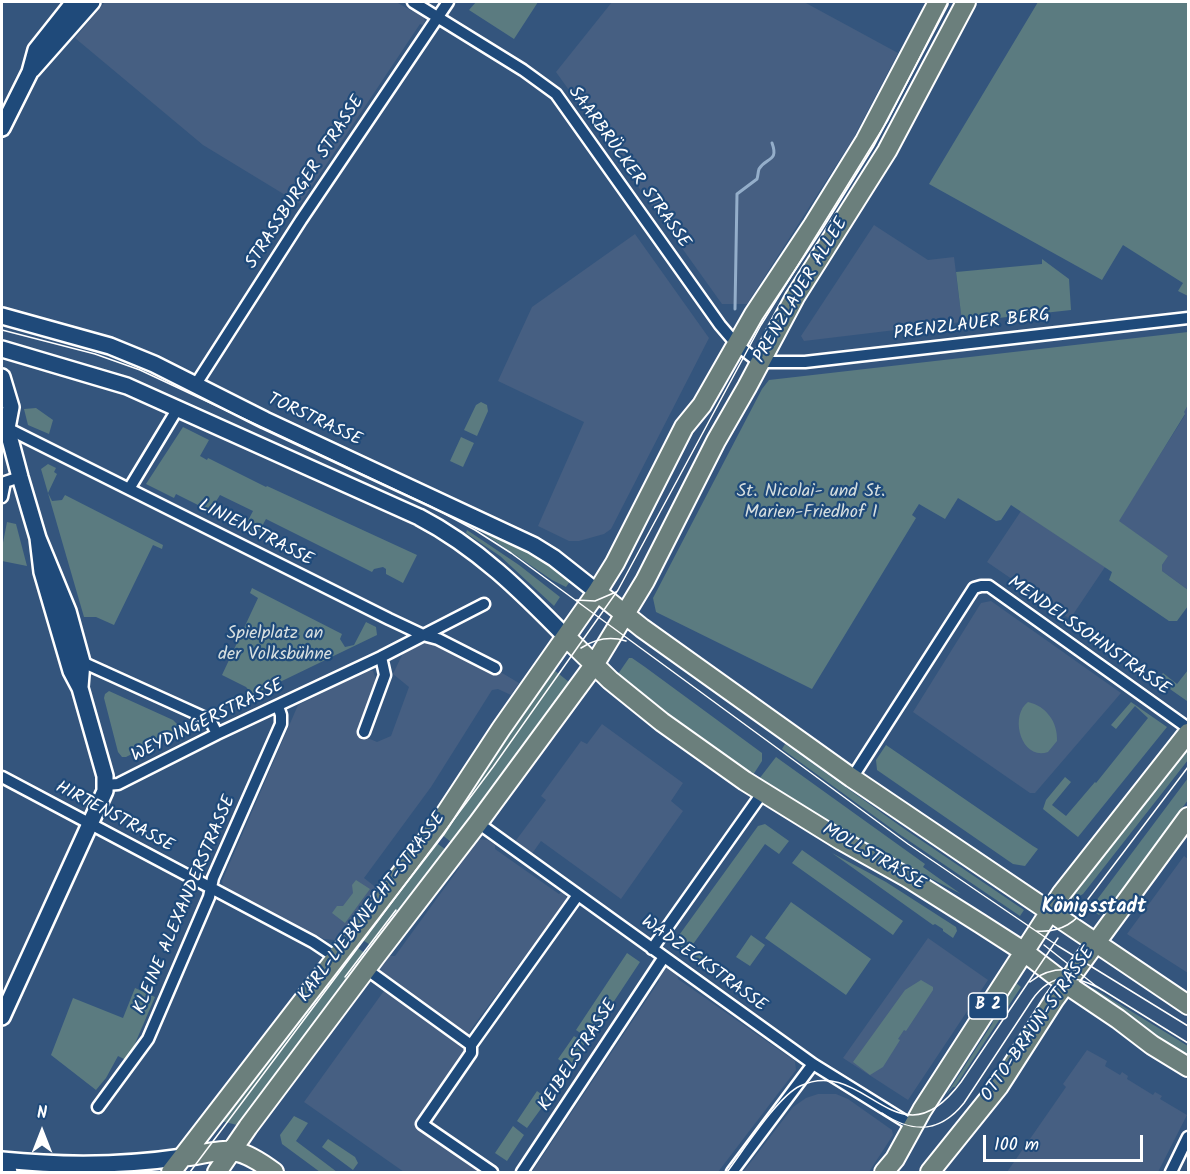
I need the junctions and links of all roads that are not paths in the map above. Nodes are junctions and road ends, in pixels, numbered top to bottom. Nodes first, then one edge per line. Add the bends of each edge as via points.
1 (74, 2) edge
2 (92, 2) edge
3 (413, 2) edge
4 (448, 2) edge
5 (938, 2) edge
6 (966, 2) edge
7 (436, 16) junction
8 (30, 72) junction
9 (3, 120) edge
10 (2, 316) edge
11 (1188, 318) edge
12 (737, 345) junction
13 (2, 349) edge
14 (759, 362) junction
15 (2, 377) edge
16 (196, 384) junction
17 (178, 408) junction
18 (3, 426) edge
19 (20, 477) junction
20 (129, 489) junction
21 (2, 497) edge
22 (38, 538) junction
23 (597, 592) junction
24 (483, 604) dead end
25 (626, 615) junction
26 (423, 635) junction
27 (567, 638) junction
28 (381, 657) junction
29 (82, 662) junction
30 (594, 665) junction
31 (495, 668) dead end
32 (80, 688) junction
33 (278, 706) junction
34 (1188, 728) edge
35 (364, 732) dead end
36 (1188, 733) edge
37 (217, 734) junction
38 (2, 777) edge
39 (852, 778) junction
40 (106, 785) junction
41 (763, 792) junction
42 (1188, 817) edge
43 (478, 823) junction
44 (91, 825) junction
45 (211, 887) junction
46 (578, 895) junction
47 (1049, 912) junction
48 (1096, 944) junction
49 (652, 949) junction
50 (1023, 951) junction
51 (664, 957) junction
52 (337, 958) junction
53 (366, 969) junction
54 (1066, 984) junction
55 (1188, 1005) edge
56 (2, 1017) edge
57 (471, 1045) junction
58 (813, 1064) junction
59 (1188, 1067) edge
60 (98, 1107) dead end
61 (913, 1126) junction
62 (1188, 1137) edge
63 (233, 1149) junction
64 (183, 1157) junction
65 (2, 1160) edge
66 (889, 1168) edge
67 (2, 1172) edge
68 (9, 1173) edge
69 (171, 1173) edge
70 (217, 1173) edge
71 (274, 1173) edge
72 (492, 1173) edge
73 (522, 1173) edge
74 (732, 1173) edge
75 (930, 1173) edge
76 (1171, 1173) edge

1 - 8 main road via 36,50
2 - 8 main road
3 - 7 street, SAARBRÜCKER STRASSE
4 - 7 street, STRASSBURGER STRASSE
5 - 12 main road, PRENZLAUER ALLEE via 865,141
6 - 14 main road, PRENZLAUER ALLEE via 887,151
7 - 12 street, SAARBRÜCKER STRASSE via 556,94
7 - 16 street, STRASSBURGER STRASSE
8 - 9 main road
10 - 16 main road, TORSTRASSE via 110,346
11 - 14 street, PRENZLAUER BERG via 805,363
12 - 14 street, SAARBRÜCKER STRASSE
12 - 23 main road, PRENZLAUER ALLEE via 702,405 684,427
13 - 17 main road via 116,382
14 - 25 main road, PRENZLAUER ALLEE
15 - 18 main road via 10,407
16 - 23 main road, TORSTRASSE via 533,545
17 - 20 street
17 - 27 main road via 448,533 497,569
18 - 19 main road
18 - 20 street, LINIENSTRASSE
19 - 21 street via 5,482
19 - 22 main road
20 - 26 street, LINIENSTRASSE
22 - 29 main road via 68,611
22 - 32 main road via 42,572
23 - 25 main road
23 - 27 main road, PRENZLAUER ALLEE
24 - 26 street, WEYDINGERSTRASSE
25 - 30 main road, PRENZLAUER ALLEE
25 - 39 main road
26 - 28 street, WEYDINGERSTRASSE
26 - 31 street, LINIENSTRASSE
27 - 30 main road, MOLLSTRASSE
27 - 52 main road, KARL-LIEBKNECHT-STRASSE via 436,828
28 - 33 street, WEYDINGERSTRASSE
28 - 35 street via 385,675
29 - 32 main road
29 - 37 street via 210,720
30 - 41 main road, MOLLSTRASSE via 662,722
30 - 43 main road, KARL-LIEBKNECHT-STRASSE
32 - 40 main road
33 - 37 street, WEYDINGERSTRASSE
33 - 45 street, KLEINE ALEXANDERSTRASSE via 281,724
34 - 39 street, MENDELSSOHNSTRASSE via 989,586 981,586 974,588
36 - 47 main road, B 2
37 - 40 street, WEYDINGERSTRASSE via 118,784
38 - 44 street, HIRTENSTRASSE
39 - 47 main road
40 - 44 main road
41 - 49 street
41 - 50 main road, MOLLSTRASSE
42 - 48 main road, OTTO-BRAUN-STRASSE
43 - 46 street, WADZECKSTRASSE
43 - 53 main road, KARL-LIEBKNECHT-STRASSE
44 - 45 street, HIRTENSTRASSE
44 - 56 main road
45 - 52 street, HIRTENSTRASSE
45 - 60 street, KLEINE ALEXANDERSTRASSE via 148,1039
46 - 49 street, WADZECKSTRASSE
46 - 57 street
47 - 48 main road
47 - 50 main road, B 2
48 - 54 main road, OTTO-BRAUN-STRASSE
48 - 55 main road
49 - 51 street, WADZECKSTRASSE
50 - 54 main road, MOLLSTRASSE
50 - 61 main road, B 2
51 - 58 street, WADZECKSTRASSE
51 - 73 street, KEIBELSTRASSE
52 - 64 main road, KARL-LIEBKNECHT-STRASSE
53 - 57 street
53 - 63 main road, KARL-LIEBKNECHT-STRASSE
54 - 59 main road, MOLLSTRASSE
54 - 75 main road, OTTO-BRAUN-STRASSE via 999,1086
57 - 72 street via 471,1053 422,1124
58 - 61 street, WADZECKSTRASSE
58 - 74 street
61 - 66 main road, B 2
62 - 76 street
63 - 64 main road
63 - 70 main road, KARL-LIEBKNECHT-STRASSE
63 - 71 main road
64 - 65 main road via 119,1164
64 - 69 main road, KARL-LIEBKNECHT-STRASSE
67 - 68 main road

